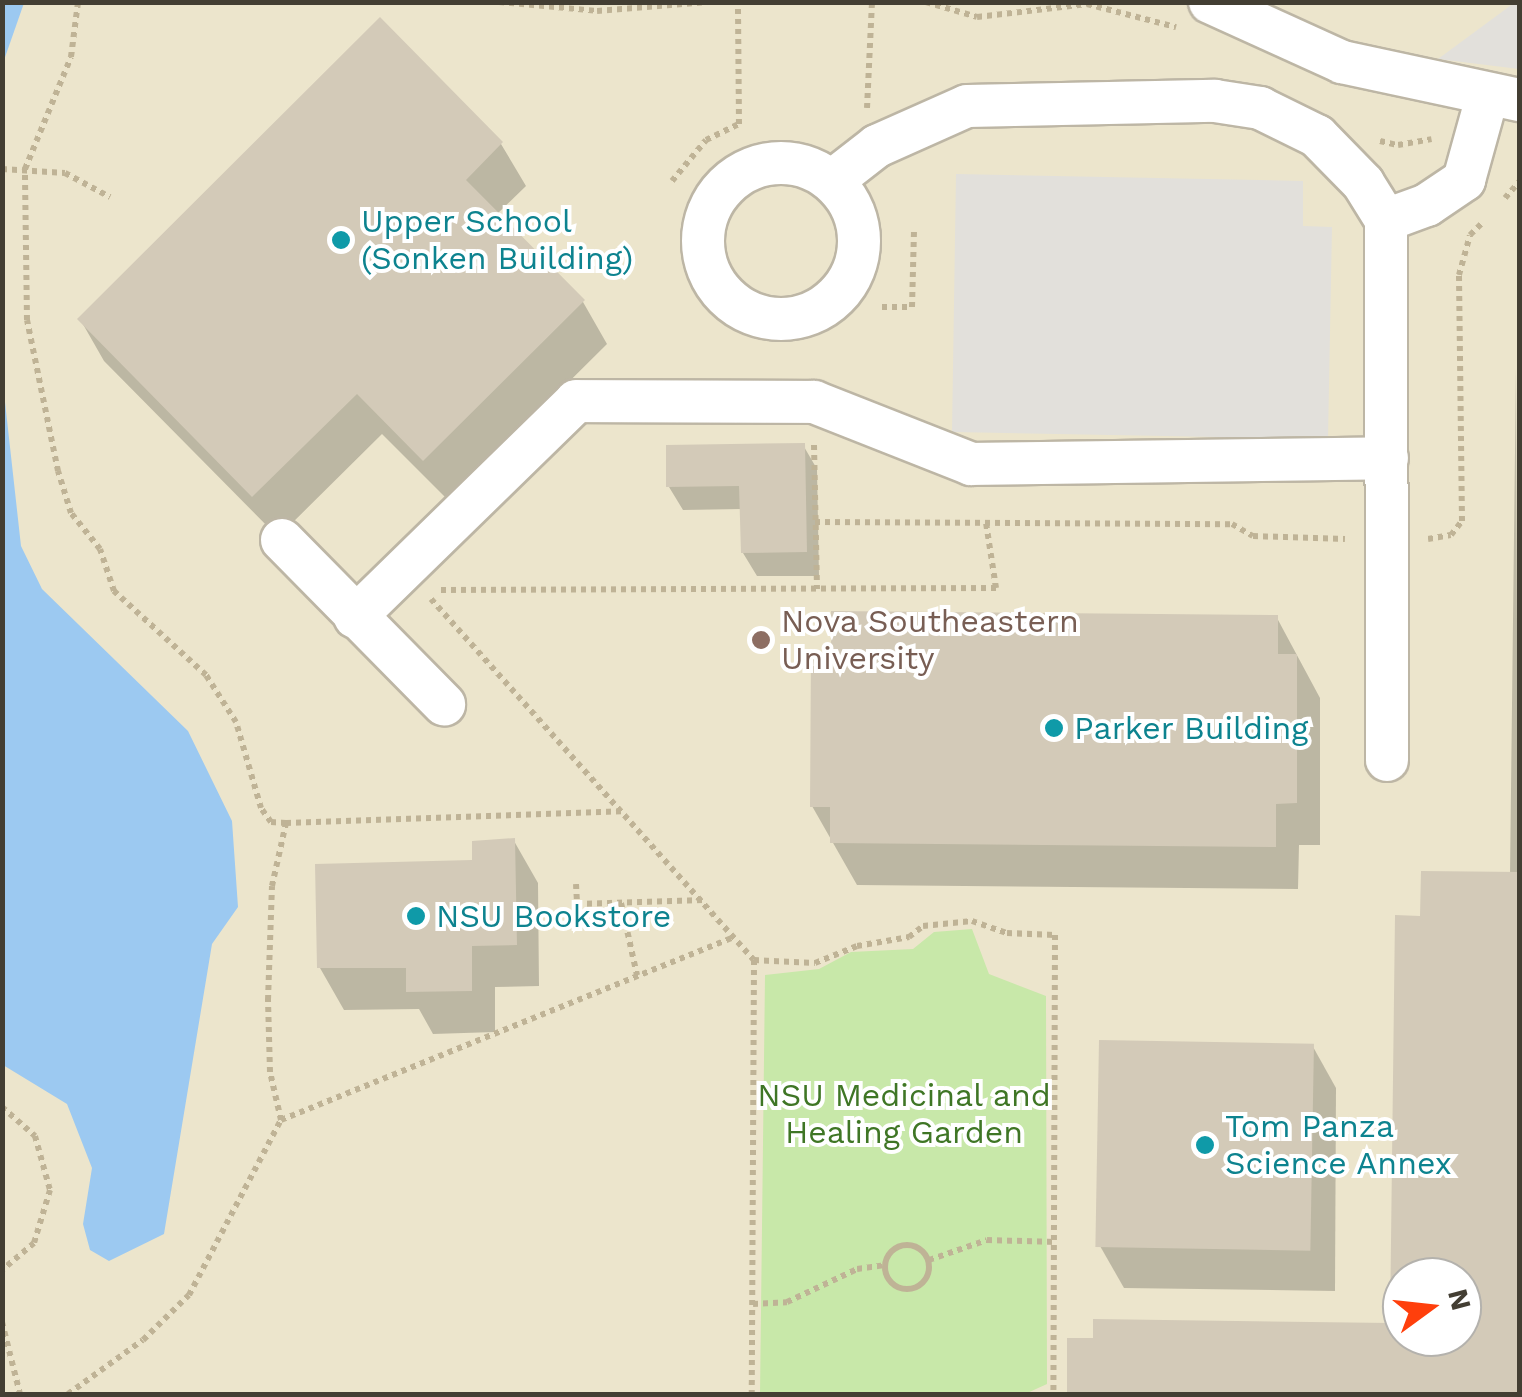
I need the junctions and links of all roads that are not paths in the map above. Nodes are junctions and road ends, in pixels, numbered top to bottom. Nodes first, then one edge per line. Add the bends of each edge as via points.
1 (1210, 2) edge
2 (1503, 99) edge
3 (832, 181) dead end
4 (1386, 220) junction
5 (1387, 458) junction
6 (282, 540) dead end
7 (355, 617) junction
8 (444, 704) dead end
9 (1387, 760) dead end

1 - 2 street via 1342,62
2 - 4 street via 1464,180 1428,206
3 - 4 street via 878,146 967,106 1215,101 1260,108 1317,136 1363,183
4 - 5 street
5 - 7 street via 971,464 814,402 576,401
5 - 9 street
6 - 7 street
7 - 8 street

